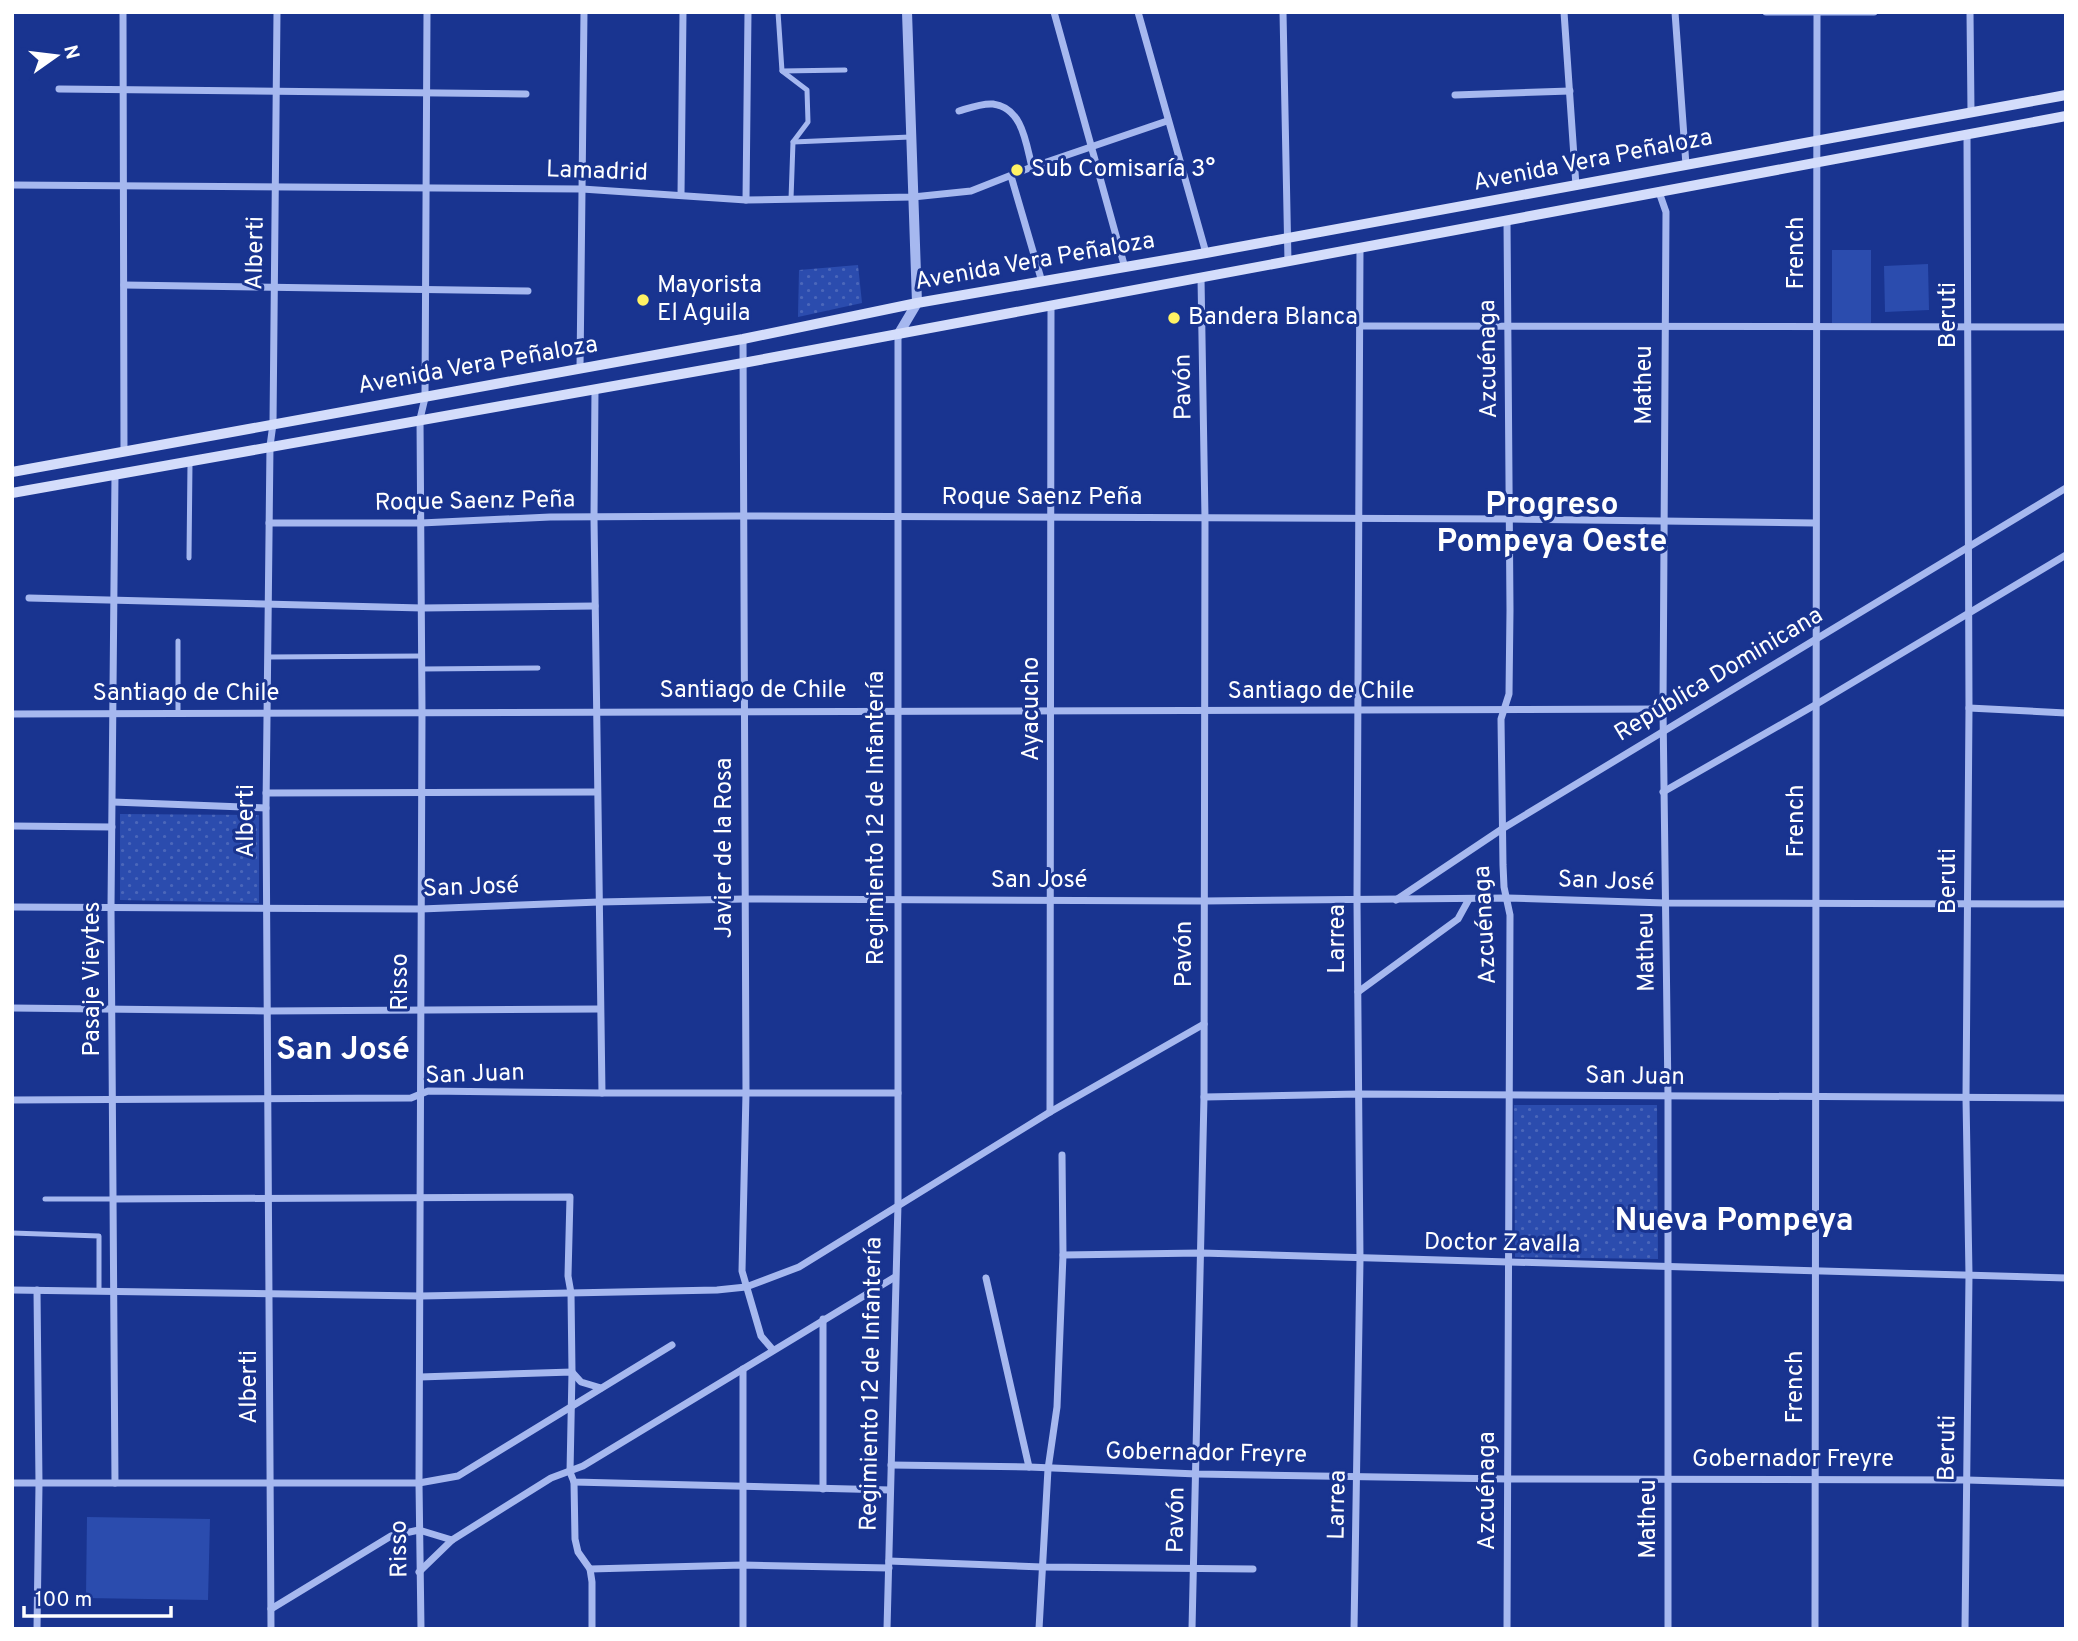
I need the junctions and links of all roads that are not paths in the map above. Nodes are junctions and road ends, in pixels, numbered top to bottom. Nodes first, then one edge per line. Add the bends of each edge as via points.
1 (123, 12) edge
2 (277, 12) edge
3 (427, 12) edge
4 (584, 12) edge
5 (683, 12) edge
6 (748, 12) edge
7 (778, 12) edge
8 (907, 12) edge
9 (1054, 12) edge
10 (1138, 12) edge
11 (1283, 12) edge
12 (1564, 12) edge
13 (1675, 12) edge
14 (1766, 12) edge
15 (1874, 12) edge
16 (1970, 12) edge
17 (1817, 13) edge
18 (845, 70) dead end
19 (782, 71) junction
20 (59, 89) dead end
21 (123, 90) junction
22 (277, 91) junction
23 (1570, 91) junction
24 (428, 93) junction
25 (526, 93) dead end
26 (1455, 95) dead end
27 (2066, 95) edge
28 (959, 111) dead end
29 (1971, 112) junction
30 (2066, 116) edge
31 (1167, 121) junction
32 (1967, 134) junction
33 (910, 137) junction
34 (1816, 141) junction
35 (793, 142) junction
36 (1091, 147) junction
37 (1817, 162) junction
38 (1686, 165) junction
39 (1032, 167) junction
40 (1011, 176) junction
41 (12, 185) edge
42 (123, 186) junction
43 (1576, 186) junction
44 (276, 187) junction
45 (427, 188) junction
46 (582, 189) junction
47 (1659, 192) junction
48 (681, 195) junction
49 (913, 197) junction
50 (791, 199) junction
51 (746, 200) junction
52 (1507, 221) junction
53 (1289, 238) junction
54 (1360, 248) junction
55 (1206, 253) junction
56 (1288, 262) junction
57 (1125, 268) junction
58 (1201, 278) junction
59 (1042, 282) junction
60 (124, 285) junction
61 (275, 288) junction
62 (425, 290) junction
63 (528, 291) dead end
64 (917, 303) junction
65 (1051, 306) junction
66 (1360, 326) junction
67 (1508, 327) junction
68 (1664, 327) junction
69 (1816, 327) junction
70 (1968, 327) junction
71 (2066, 327) edge
72 (898, 335) junction
73 (743, 339) junction
74 (743, 363) junction
75 (580, 369) junction
76 (595, 389) junction
77 (425, 398) junction
78 (420, 419) junction
79 (273, 424) junction
80 (270, 446) junction
81 (124, 452) junction
82 (190, 461) junction
83 (12, 472) edge
84 (115, 475) junction
85 (2066, 488) edge
86 (12, 493) edge
87 (744, 516) junction
88 (898, 517) junction
89 (1053, 517) junction
90 (594, 518) junction
91 (1205, 518) junction
92 (1360, 518) junction
93 (1511, 519) junction
94 (1665, 522) junction
95 (269, 523) junction
96 (421, 523) junction
97 (1815, 523) junction
98 (1968, 547) junction
99 (2066, 555) edge
100 (189, 558) dead end
101 (29, 598) dead end
102 (115, 599) junction
103 (268, 605) junction
104 (595, 606) junction
105 (422, 608) junction
106 (1968, 613) junction
107 (1815, 639) junction
108 (178, 641) dead end
109 (422, 656) junction
110 (268, 657) junction
111 (538, 668) dead end
112 (422, 670) junction
113 (1815, 705) junction
114 (1504, 708) junction
115 (1969, 708) junction
116 (1663, 709) junction
117 (745, 710) junction
118 (898, 710) junction
119 (1051, 710) junction
120 (596, 711) junction
121 (1204, 711) junction
122 (1359, 711) junction
123 (422, 712) junction
124 (114, 713) junction
125 (178, 713) junction
126 (266, 713) junction
127 (2066, 713) edge
128 (12, 714) edge
129 (1663, 732) junction
130 (597, 792) junction
131 (1663, 792) junction
132 (266, 793) junction
133 (422, 794) junction
134 (113, 802) junction
135 (266, 808) junction
136 (12, 826) edge
137 (112, 827) junction
138 (1502, 829) junction
139 (1507, 898) junction
140 (744, 899) junction
141 (1469, 899) junction
142 (897, 900) junction
143 (1052, 900) junction
144 (1357, 900) junction
145 (1395, 900) junction
146 (1204, 901) junction
147 (599, 902) junction
148 (1817, 902) junction
149 (1665, 903) junction
150 (1969, 904) junction
151 (2066, 904) edge
152 (12, 907) edge
153 (111, 908) junction
154 (421, 909) junction
155 (267, 910) junction
156 (1358, 992) junction
157 (12, 1009) edge
158 (600, 1009) junction
159 (112, 1010) junction
160 (421, 1010) junction
161 (267, 1012) junction
162 (1204, 1024) junction
163 (601, 1093) junction
164 (746, 1093) junction
165 (898, 1093) junction
166 (420, 1094) junction
167 (1359, 1094) junction
168 (1508, 1095) junction
169 (1204, 1097) junction
170 (1668, 1097) junction
171 (1815, 1098) junction
172 (1966, 1098) junction
173 (2066, 1098) edge
174 (267, 1099) junction
175 (12, 1100) edge
176 (114, 1100) junction
177 (1050, 1112) junction
178 (1062, 1156) dead end
179 (45, 1199) dead end
180 (113, 1199) junction
181 (268, 1199) junction
182 (421, 1199) junction
183 (898, 1204) junction
184 (12, 1233) edge
185 (1201, 1253) junction
186 (1063, 1255) junction
187 (1360, 1260) junction
188 (1507, 1263) junction
189 (1667, 1267) junction
190 (1816, 1270) junction
191 (1969, 1275) junction
192 (895, 1277) junction
193 (986, 1278) dead end
194 (2066, 1278) edge
195 (746, 1287) junction
196 (12, 1290) edge
197 (37, 1290) junction
198 (99, 1290) junction
199 (114, 1290) junction
200 (269, 1292) junction
201 (571, 1293) junction
202 (421, 1296) junction
203 (823, 1319) junction
204 (672, 1345) dead end
205 (774, 1350) junction
206 (743, 1369) junction
207 (572, 1372) junction
208 (420, 1377) junction
209 (602, 1388) junction
210 (572, 1406) junction
211 (891, 1465) junction
212 (1029, 1467) junction
213 (1048, 1469) junction
214 (570, 1472) junction
215 (1197, 1474) junction
216 (1357, 1476) junction
217 (1814, 1478) junction
218 (1507, 1479) junction
219 (1668, 1479) junction
220 (1967, 1480) junction
221 (574, 1482) junction
222 (12, 1483) edge
223 (115, 1483) junction
224 (269, 1483) junction
225 (419, 1483) junction
226 (2066, 1483) edge
227 (39, 1484) junction
228 (743, 1486) junction
229 (823, 1489) junction
230 (890, 1490) junction
231 (419, 1530) junction
232 (452, 1540) junction
233 (743, 1565) junction
234 (889, 1565) junction
235 (1042, 1566) junction
236 (590, 1569) junction
237 (1195, 1569) junction
238 (1253, 1569) dead end
239 (419, 1572) junction
240 (271, 1609) junction
241 (37, 1629) edge
242 (271, 1629) edge
243 (421, 1629) edge
244 (592, 1629) edge
245 (743, 1629) edge
246 (887, 1629) edge
247 (1039, 1629) edge
248 (1192, 1629) edge
249 (1354, 1629) edge
250 (1507, 1629) edge
251 (1668, 1629) edge
252 (1815, 1629) edge
253 (1965, 1629) edge

1 - 21 street
2 - 22 street, Alberti
3 - 24 street, Risso
4 - 46 street
5 - 48 street
6 - 51 street
7 - 19 street
8 - 33 street
9 - 36 street
10 - 31 street
11 - 53 street
12 - 23 street
13 - 38 street
14 - 17 street
15 - 17 street
16 - 29 street
17 - 34 street, French
18 - 19 street
19 - 35 street via 807,90 808,122
20 - 21 street
21 - 22 street
21 - 42 street
22 - 24 street
22 - 44 street, Alberti
23 - 26 street
23 - 43 street
24 - 25 street
24 - 45 street, Risso
27 - 29 main road, Avenida Vera Peñaloza
28 - 39 street via 993,104 1007,109 1020,122
29 - 34 main road, Avenida Vera Peñaloza
30 - 32 main road, Avenida Vera Peñaloza
31 - 36 street, Lamadrid
31 - 55 street
32 - 37 main road, Avenida Vera Peñaloza
32 - 70 street, Beruti
33 - 35 street
33 - 49 street
34 - 37 street, French
34 - 38 main road, Avenida Vera Peñaloza
35 - 50 street
36 - 39 street, Lamadrid
36 - 57 street
37 - 47 main road, Avenida Vera Peñaloza
37 - 69 street, French
38 - 43 main road, Avenida Vera Peñaloza
39 - 40 street, Lamadrid
40 - 49 street, Lamadrid via 971,191
40 - 59 street
41 - 42 street, Lamadrid
42 - 44 street, Lamadrid
42 - 60 street
43 - 53 main road, Avenida Vera Peñaloza
44 - 45 street, Lamadrid
44 - 61 street, Alberti
45 - 46 street, Lamadrid
45 - 62 street, Risso
46 - 48 street, Lamadrid
46 - 75 street
47 - 52 main road, Avenida Vera Peñaloza
47 - 68 street, Matheu via 1666,212
48 - 51 street, Lamadrid
49 - 50 street, Lamadrid
49 - 64 street
50 - 51 street, Lamadrid
52 - 54 main road, Avenida Vera Peñaloza
52 - 67 street, Azcuénaga
53 - 55 main road, Avenida Vera Peñaloza
53 - 56 street
54 - 56 main road, Avenida Vera Peñaloza
54 - 66 street, Larrea
55 - 57 main road, Avenida Vera Peñaloza
56 - 58 main road, Avenida Vera Peñaloza
57 - 59 main road, Avenida Vera Peñaloza
58 - 65 main road, Avenida Vera Peñaloza
58 - 91 street, Pavón
59 - 64 main road, Avenida Vera Peñaloza
60 - 61 street
60 - 81 street
61 - 62 street
61 - 79 street, Alberti
62 - 63 street
62 - 77 street, Risso
64 - 72 street
64 - 73 main road, Avenida Vera Peñaloza
65 - 72 main road, Avenida Vera Peñaloza
65 - 89 street, Ayacucho
66 - 67 street
66 - 92 street, Larrea
67 - 68 street
67 - 93 street, Azcuénaga
68 - 69 street
68 - 94 street, Matheu
69 - 70 street
69 - 97 street, French
70 - 71 street
70 - 98 street, Beruti
72 - 74 main road, Avenida Vera Peñaloza
72 - 88 street, Regimiento 12 de Infantería
73 - 74 street, Javier de la Rosa
73 - 75 main road, Avenida Vera Peñaloza
74 - 76 main road, Avenida Vera Peñaloza
74 - 87 street, Javier de la Rosa
75 - 77 main road, Avenida Vera Peñaloza
76 - 78 main road, Avenida Vera Peñaloza
76 - 90 street
77 - 78 street, Risso
77 - 79 main road, Avenida Vera Peñaloza
78 - 80 main road, Avenida Vera Peñaloza
78 - 96 street, Risso
79 - 80 street, Alberti
79 - 81 main road, Avenida Vera Peñaloza
80 - 82 main road, Avenida Vera Peñaloza
80 - 95 street, Alberti
81 - 83 main road, Avenida Vera Peñaloza
82 - 84 main road, Avenida Vera Peñaloza
82 - 100 street
84 - 86 main road, Avenida Vera Peñaloza
84 - 102 street, Pasaje Vieytes
85 - 98 street, República Dominicana
87 - 88 street, Roque Saenz Peña
87 - 90 street, Roque Saenz Peña
87 - 117 street, Javier de la Rosa
88 - 89 street, Roque Saenz Peña
88 - 118 street, Regimiento 12 de Infantería
89 - 91 street, Roque Saenz Peña
89 - 119 street, Ayacucho
90 - 96 street, Roque Saenz Peña
90 - 104 street
91 - 92 street, Roque Saenz Peña
91 - 121 street, Pavón
92 - 93 street, Roque Saenz Peña
92 - 122 street, Larrea
93 - 94 street, Roque Saenz Peña
93 - 114 street, Azcuénaga
94 - 97 street, Roque Saenz Peña
94 - 116 street, Matheu
95 - 96 street, Roque Saenz Peña
95 - 103 street, Alberti
96 - 105 street, Risso
97 - 107 street, French
98 - 106 street, Beruti
98 - 107 street, República Dominicana
99 - 106 street
101 - 102 street
102 - 103 street
102 - 124 street, Pasaje Vieytes
103 - 105 street
103 - 110 street, Alberti
104 - 105 street
104 - 120 street
105 - 109 street, Risso
106 - 113 street
106 - 115 street, Beruti
107 - 113 street, French
107 - 129 street, República Dominicana
108 - 125 street
109 - 110 street
109 - 112 street, Risso
110 - 126 street, Alberti
111 - 112 street
112 - 123 street, Risso
113 - 131 street
113 - 148 street, French
114 - 116 street, Santiago de Chile
114 - 122 street, Santiago de Chile
114 - 138 street, Azcuénaga
115 - 127 street
115 - 150 street, Beruti
116 - 129 street, Matheu
117 - 118 street, Santiago de Chile
117 - 120 street, Santiago de Chile
117 - 140 street, Javier de la Rosa
118 - 119 street, Santiago de Chile
118 - 142 street, Regimiento 12 de Infantería
119 - 121 street, Santiago de Chile
119 - 143 street, Ayacucho
120 - 123 street, Santiago de Chile
120 - 130 street
121 - 122 street, Santiago de Chile
121 - 146 street, Pavón
122 - 144 street, Larrea
123 - 126 street, Santiago de Chile
123 - 133 street, Risso
124 - 125 street, Santiago de Chile
124 - 128 street, Santiago de Chile
124 - 134 street, Pasaje Vieytes
125 - 126 street, Santiago de Chile
126 - 132 street, Alberti
129 - 131 street, Matheu
129 - 138 street, República Dominicana
130 - 133 street
130 - 147 street
131 - 149 street, Matheu
132 - 133 street
132 - 135 street, Alberti
133 - 154 street, Risso
134 - 135 street
134 - 137 street, Pasaje Vieytes
135 - 155 street, Alberti
136 - 137 street
137 - 153 street, Pasaje Vieytes
138 - 139 street, Azcuénaga
138 - 145 street, República Dominicana
139 - 141 street, San José
139 - 149 street, San José
139 - 168 street, Azcuénaga
140 - 142 street, San José
140 - 147 street, San José
140 - 164 street, Javier de la Rosa
141 - 145 street, San José
141 - 156 street via 1458,919
142 - 143 street, San José
142 - 165 street, Regimiento 12 de Infantería
143 - 146 street, San José
143 - 177 street, Ayacucho
144 - 145 street, San José
144 - 146 street, San José
144 - 156 street, Larrea
146 - 162 street, Pavón
147 - 154 street, San José
147 - 158 street
148 - 149 street, San José
148 - 150 street, San José
148 - 171 street, French
149 - 170 street, Matheu
150 - 151 street, San José
150 - 172 street, Beruti
152 - 153 street, San José
153 - 155 street, San José
153 - 159 street, Pasaje Vieytes
154 - 155 street, San José
154 - 160 street, Risso
155 - 161 street, Alberti
156 - 167 street, Larrea
157 - 159 street
158 - 160 street
158 - 163 street
159 - 161 street
159 - 176 street, Pasaje Vieytes
160 - 161 street
160 - 166 street, Risso
161 - 174 street, Alberti
162 - 169 street, Pavón
162 - 177 street
163 - 164 street, San Juan
163 - 166 street, San Juan
164 - 165 street, San Juan
164 - 195 street, Javier de la Rosa via 742,1271
165 - 183 street, Regimiento 12 de Infantería
166 - 174 street, San Juan via 411,1098
166 - 182 street, Risso
167 - 168 street, San Juan
167 - 169 street, San Juan
167 - 187 street, Larrea
168 - 170 street, San Juan
168 - 188 street, Azcuénaga
169 - 185 street, Pavón
170 - 171 street, San Juan
170 - 189 street, Matheu
171 - 172 street, San Juan
171 - 190 street, French
172 - 173 street, San Juan
172 - 191 street, Beruti
174 - 176 street, San Juan
174 - 181 street, Alberti
175 - 176 street, San Juan
176 - 180 street, Pasaje Vieytes
177 - 183 street
178 - 186 street
179 - 180 street
180 - 181 street
180 - 199 street, Pasaje Vieytes
181 - 182 street
181 - 200 street, Alberti
182 - 201 street via 570,1198
182 - 202 street, Risso
183 - 192 street, Regimiento 12 de Infantería
183 - 195 street via 799,1267
184 - 198 street via 99,1236
185 - 186 street, Doctor Zavalla
185 - 187 street, Doctor Zavalla
185 - 215 street, Pavón
186 - 213 street via 1057,1407
187 - 188 street, Doctor Zavalla
187 - 216 street, Larrea
188 - 189 street, Doctor Zavalla
188 - 218 street, Azcuénaga
189 - 190 street, Doctor Zavalla
189 - 219 street, Matheu
190 - 191 street, Doctor Zavalla
190 - 217 street, French
191 - 194 street, Doctor Zavalla
191 - 220 street, Beruti
192 - 203 street
192 - 211 street, Regimiento 12 de Infantería
193 - 212 street
195 - 201 street
195 - 205 street, Javier de la Rosa via 761,1336
196 - 197 street
197 - 198 street
197 - 227 street
198 - 199 street
199 - 200 street
199 - 223 street, Pasaje Vieytes
200 - 202 street
200 - 224 street, Alberti
201 - 202 street
201 - 207 street
202 - 208 street, Risso
203 - 205 street
203 - 229 street
204 - 209 street
205 - 206 street
206 - 214 street
206 - 228 street
207 - 208 street
207 - 209 street via 581,1382
207 - 210 street
208 - 225 street, Risso
209 - 210 street
210 - 214 street
210 - 225 street via 458,1476
211 - 212 street, Gobernador Freyre
211 - 230 street, Regimiento 12 de Infantería
212 - 213 street, Gobernador Freyre
213 - 215 street, Gobernador Freyre
213 - 235 street
214 - 221 street
214 - 232 street via 551,1478
215 - 216 street, Gobernador Freyre
215 - 237 street, Pavón
216 - 218 street, Gobernador Freyre
216 - 249 street, Larrea
217 - 219 street, Gobernador Freyre
217 - 220 street, Gobernador Freyre
217 - 252 street, French
218 - 219 street, Gobernador Freyre
218 - 250 street, Azcuénaga
219 - 251 street, Matheu
220 - 226 street, Gobernador Freyre
220 - 253 street, Beruti
221 - 228 street
221 - 236 street via 575,1539
222 - 227 street
223 - 224 street
223 - 227 street
224 - 225 street
224 - 240 street, Alberti
225 - 231 street, Risso
227 - 241 street
228 - 229 street
228 - 233 street
229 - 230 street
230 - 234 street, Regimiento 12 de Infantería
231 - 232 street
231 - 239 street, Risso
231 - 240 street via 391,1536
232 - 239 street
233 - 234 street
233 - 236 street
233 - 245 street
234 - 235 street
234 - 246 street, Regimiento 12 de Infantería
235 - 237 street
235 - 247 street
236 - 244 street
237 - 238 street
237 - 248 street, Pavón
239 - 243 street, Risso
240 - 242 street, Alberti

